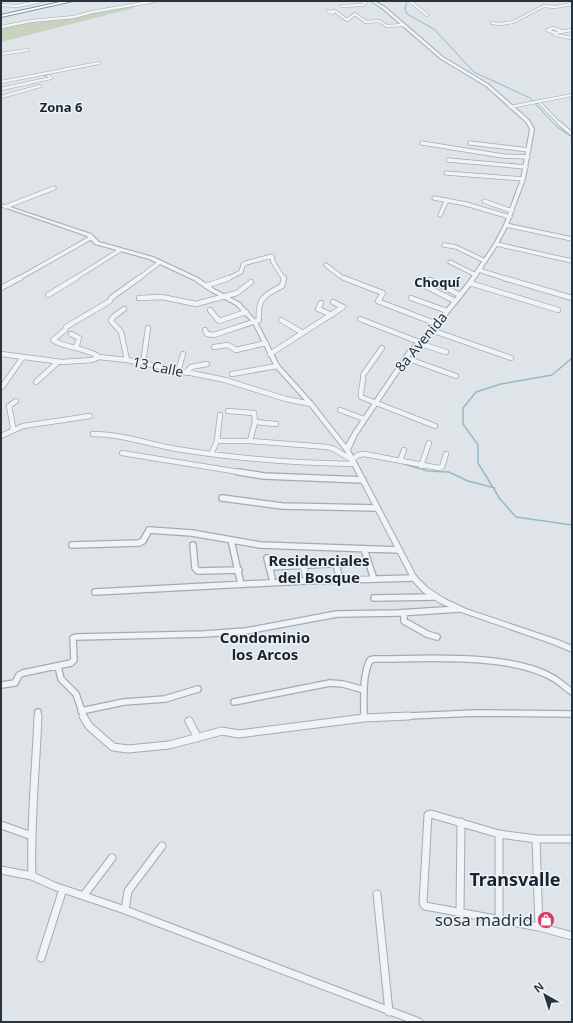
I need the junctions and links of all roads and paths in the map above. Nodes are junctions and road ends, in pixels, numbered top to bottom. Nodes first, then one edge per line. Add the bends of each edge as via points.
1 (42, 1) edge
2 (65, 1) edge
3 (68, 1) edge
4 (71, 1) edge
5 (155, 1) edge
6 (367, 1) edge
7 (372, 1) edge
8 (410, 1) edge
9 (572, 4) edge
10 (1, 5) edge
11 (133, 5) edge
12 (342, 6) dead end
13 (24, 11) junction
14 (328, 11) dead end
15 (2, 15) edge
16 (427, 15) dead end
17 (492, 23) dead end
18 (403, 25) junction
19 (1, 27) edge
20 (572, 30) edge
21 (562, 31) junction
22 (555, 35) dead end
23 (572, 36) edge
24 (16, 46) dead end
25 (1, 49) edge
26 (5, 54) junction
27 (1, 55) edge
28 (99, 63) dead end
29 (46, 73) junction
30 (1, 82) edge
31 (40, 86) dead end
32 (1, 89) edge
33 (572, 95) edge
34 (1, 97) edge
35 (538, 102) junction
36 (510, 107) junction
37 (571, 133) edge
38 (422, 143) dead end
39 (470, 143) dead end
40 (530, 150) junction
41 (528, 157) junction
42 (448, 160) dead end
43 (526, 167) junction
44 (446, 173) dead end
45 (523, 179) junction
46 (54, 188) dead end
47 (434, 198) dead end
48 (447, 200) junction
49 (484, 201) dead end
50 (3, 206) edge
51 (512, 211) junction
52 (440, 215) dead end
53 (510, 217) junction
54 (506, 226) junction
55 (92, 237) junction
56 (572, 239) edge
57 (496, 244) junction
58 (444, 245) dead end
59 (120, 250) junction
60 (485, 260) junction
61 (572, 261) edge
62 (160, 262) junction
63 (450, 262) dead end
64 (326, 266) dead end
65 (479, 270) junction
66 (476, 275) junction
67 (430, 280) dead end
68 (251, 282) dead end
69 (417, 282) dead end
70 (470, 282) junction
71 (206, 286) junction
72 (1, 288) edge
73 (48, 295) dead end
74 (460, 295) junction
75 (224, 296) junction
76 (139, 298) dead end
77 (411, 298) dead end
78 (572, 298) edge
79 (455, 301) junction
80 (333, 302) dead end
81 (320, 303) dead end
82 (124, 309) dead end
83 (210, 310) dead end
84 (558, 310) dead end
85 (447, 311) junction
86 (246, 312) junction
87 (332, 316) junction
88 (360, 319) dead end
89 (281, 320) dead end
90 (255, 322) junction
91 (437, 324) junction
92 (148, 328) dead end
93 (205, 330) dead end
94 (431, 330) junction
95 (304, 333) junction
96 (70, 334) dead end
97 (419, 342) junction
98 (266, 343) junction
99 (214, 347) dead end
100 (76, 348) junction
101 (382, 348) dead end
102 (446, 352) dead end
103 (1, 354) edge
104 (183, 354) dead end
105 (270, 354) junction
106 (23, 357) junction
107 (99, 357) junction
108 (406, 358) junction
109 (511, 358) dead end
110 (127, 360) junction
111 (58, 362) junction
112 (143, 363) junction
113 (207, 364) dead end
114 (277, 366) junction
115 (178, 372) junction
116 (186, 373) junction
117 (232, 374) dead end
118 (456, 376) dead end
119 (36, 382) dead end
120 (2, 388) edge
121 (16, 401) dead end
122 (311, 404) junction
123 (375, 404) junction
124 (340, 410) dead end
125 (228, 411) dead end
126 (220, 415) dead end
127 (90, 416) dead end
128 (364, 419) junction
129 (255, 422) junction
130 (276, 424) dead end
131 (435, 426) dead end
132 (12, 430) junction
133 (93, 434) dead end
134 (1, 436) edge
135 (217, 441) junction
136 (250, 441) junction
137 (429, 443) dead end
138 (347, 450) junction
139 (404, 450) dead end
140 (122, 453) dead end
141 (211, 454) junction
142 (446, 454) dead end
143 (400, 461) junction
144 (353, 462) junction
145 (421, 466) junction
146 (363, 480) junction
147 (222, 498) dead end
148 (377, 508) junction
149 (231, 540) junction
150 (72, 545) dead end
151 (193, 545) dead end
152 (364, 549) junction
153 (399, 550) junction
154 (267, 558) dead end
155 (368, 562) junction
156 (336, 564) junction
157 (303, 565) junction
158 (269, 567) junction
159 (239, 570) junction
160 (339, 576) dead end
161 (306, 577) dead end
162 (272, 578) dead end
163 (414, 578) junction
164 (374, 579) junction
165 (240, 580) dead end
166 (95, 592) dead end
167 (436, 596) junction
168 (374, 598) dead end
169 (460, 609) junction
170 (404, 613) junction
171 (437, 637) dead end
172 (572, 649) edge
173 (58, 666) junction
174 (1, 685) edge
175 (198, 689) dead end
176 (364, 690) junction
177 (572, 692) edge
178 (234, 702) dead end
179 (81, 711) junction
180 (38, 712) dead end
181 (572, 714) edge
182 (364, 718) junction
183 (189, 721) dead end
184 (198, 738) junction
185 (461, 822) junction
186 (1, 825) edge
187 (499, 834) junction
188 (32, 836) junction
189 (536, 839) junction
190 (572, 839) edge
191 (162, 846) dead end
192 (112, 858) dead end
193 (1, 870) edge
194 (32, 876) junction
195 (62, 889) junction
196 (377, 894) dead end
197 (84, 895) junction
198 (125, 910) junction
199 (460, 912) junction
200 (499, 919) junction
201 (539, 927) junction
202 (572, 936) edge
203 (41, 958) dead end
204 (389, 1012) junction
205 (419, 1022) edge

1 - 10 street via 17,6
2 - 15 highway
3 - 13 highway
4 - 13 highway
5 - 11 street
6 - 12 street via 362,5
7 - 18 street, 8a Avenida
8 - 16 street
9 - 17 street via 546,6 511,23
11 - 19 street via 74,17
13 - 15 highway
14 - 18 street via 335,11 347,20 355,14 366,22 378,21 387,26
18 - 36 street, 8a Avenida via 442,58 482,82
20 - 21 street
21 - 21 street via 554,28 547,30 554,33
22 - 23 street
24 - 26 street via 22,51
25 - 26 street
26 - 27 street
28 - 29 street
29 - 30 street
29 - 32 street via 51,78
31 - 34 street
33 - 35 street
35 - 36 street
35 - 37 street
36 - 40 street, 8a Avenida via 532,126
38 - 41 street via 503,156
39 - 40 street
40 - 41 street, 8a Avenida
41 - 43 street, 8a Avenida
42 - 43 street
43 - 45 street, 8a Avenida
44 - 45 street
45 - 51 street, 8a Avenida
46 - 50 street
47 - 48 street
48 - 52 street
48 - 53 street
49 - 51 street
50 - 55 street
51 - 53 street, 8a Avenida
53 - 54 street, 8a Avenida
54 - 56 street
54 - 57 street, 8a Avenida
55 - 59 street via 97,243
55 - 72 street
57 - 60 street, 8a Avenida
57 - 61 street
58 - 60 street via 456,247
59 - 62 street
59 - 73 street
60 - 65 street, 8a Avenida
62 - 71 street
62 - 100 street via 110,301 66,327 53,340
63 - 66 street
64 - 91 street via 340,276 383,293 378,301
65 - 66 street, 8a Avenida
65 - 78 street
66 - 70 street, 8a Avenida
67 - 74 street
68 - 75 street via 239,292
69 - 79 street
70 - 74 street, 8a Avenida
70 - 84 street
71 - 75 street
71 - 90 street via 242,272 244,264 272,256 273,262 284,277 283,285 267,294 258,307 259,320
74 - 79 street, 8a Avenida
75 - 76 street via 196,304 162,298
75 - 86 street
77 - 85 street
79 - 85 street, 8a Avenida
80 - 87 street via 343,307
81 - 87 street via 318,309
82 - 110 street via 111,321 121,332
83 - 86 street via 219,321
85 - 91 street, 8a Avenida
86 - 90 street
87 - 95 street
88 - 97 street
89 - 95 street
90 - 93 street via 214,335 207,334
90 - 98 street
91 - 94 street, 8a Avenida
92 - 112 street
94 - 97 street, 8a Avenida
94 - 109 street
95 - 105 street
96 - 100 street via 79,338
97 - 102 street
97 - 108 street, 8a Avenida
98 - 99 street via 236,350 228,345
98 - 105 street
100 - 107 street via 91,351
101 - 123 street via 363,375 364,381 360,391 361,397
103 - 106 street, 13 Calle
104 - 115 street
105 - 114 street
106 - 111 street, 13 Calle
106 - 120 street
107 - 110 street, 13 Calle
107 - 111 street, 13 Calle via 92,360
108 - 118 street
108 - 123 street, 8a Avenida
110 - 112 street, 13 Calle
111 - 119 street
112 - 115 street, 13 Calle
113 - 116 street via 191,367
114 - 117 street
114 - 122 street
115 - 116 street, 13 Calle
116 - 122 street, 13 Calle via 225,380
121 - 132 street via 9,406
122 - 138 street
123 - 128 street, 8a Avenida
123 - 131 street
124 - 128 street
125 - 129 street via 253,412
126 - 135 street
127 - 132 street
128 - 138 street, 8a Avenida
129 - 130 street
129 - 136 street
132 - 134 street
133 - 141 street
135 - 136 street
135 - 141 street
136 - 144 street via 327,447
137 - 145 street
138 - 144 street
139 - 143 street
140 - 146 street via 264,476
141 - 144 street via 321,464
142 - 145 street via 441,468
143 - 144 street via 364,454 358,455
143 - 145 street
144 - 146 street
146 - 148 street
147 - 148 street via 282,506
148 - 153 street
149 - 150 street via 192,533 149,530 139,543
149 - 152 street via 260,545
149 - 159 street
151 - 159 street via 195,568 198,571
152 - 153 street
152 - 155 street
153 - 163 street
154 - 158 street
155 - 156 street
155 - 164 street
156 - 157 street
156 - 160 street
157 - 158 street
157 - 161 street
158 - 162 street
159 - 165 street
163 - 164 street
163 - 167 street via 423,589
164 - 166 street
167 - 168 street
167 - 169 street
169 - 170 street
169 - 172 street
170 - 171 street via 404,620
170 - 173 street via 337,614 246,631 204,634 78,636 73,638 73,661
173 - 174 street via 23,673 15,683
173 - 179 street via 61,679 76,694
175 - 179 street via 165,699 124,702
176 - 177 street via 370,660 451,659 502,663 537,670 559,680
176 - 178 street via 330,683
176 - 182 street
179 - 184 street via 95,732 110,746 117,748 159,746
180 - 188 street
181 - 182 street via 475,713
182 - 184 street via 239,734 222,731
183 - 184 street
185 - 187 street
185 - 199 street
185 - 199 street via 428,815 423,903 425,906
186 - 188 street
187 - 189 street
187 - 200 street
188 - 194 street
189 - 190 street
189 - 201 street
191 - 198 street via 130,889
192 - 197 street
193 - 194 street
194 - 195 street
195 - 197 street
195 - 203 street
196 - 204 street
197 - 198 street
198 - 204 street
199 - 200 street
200 - 201 street
201 - 202 street
204 - 205 street

